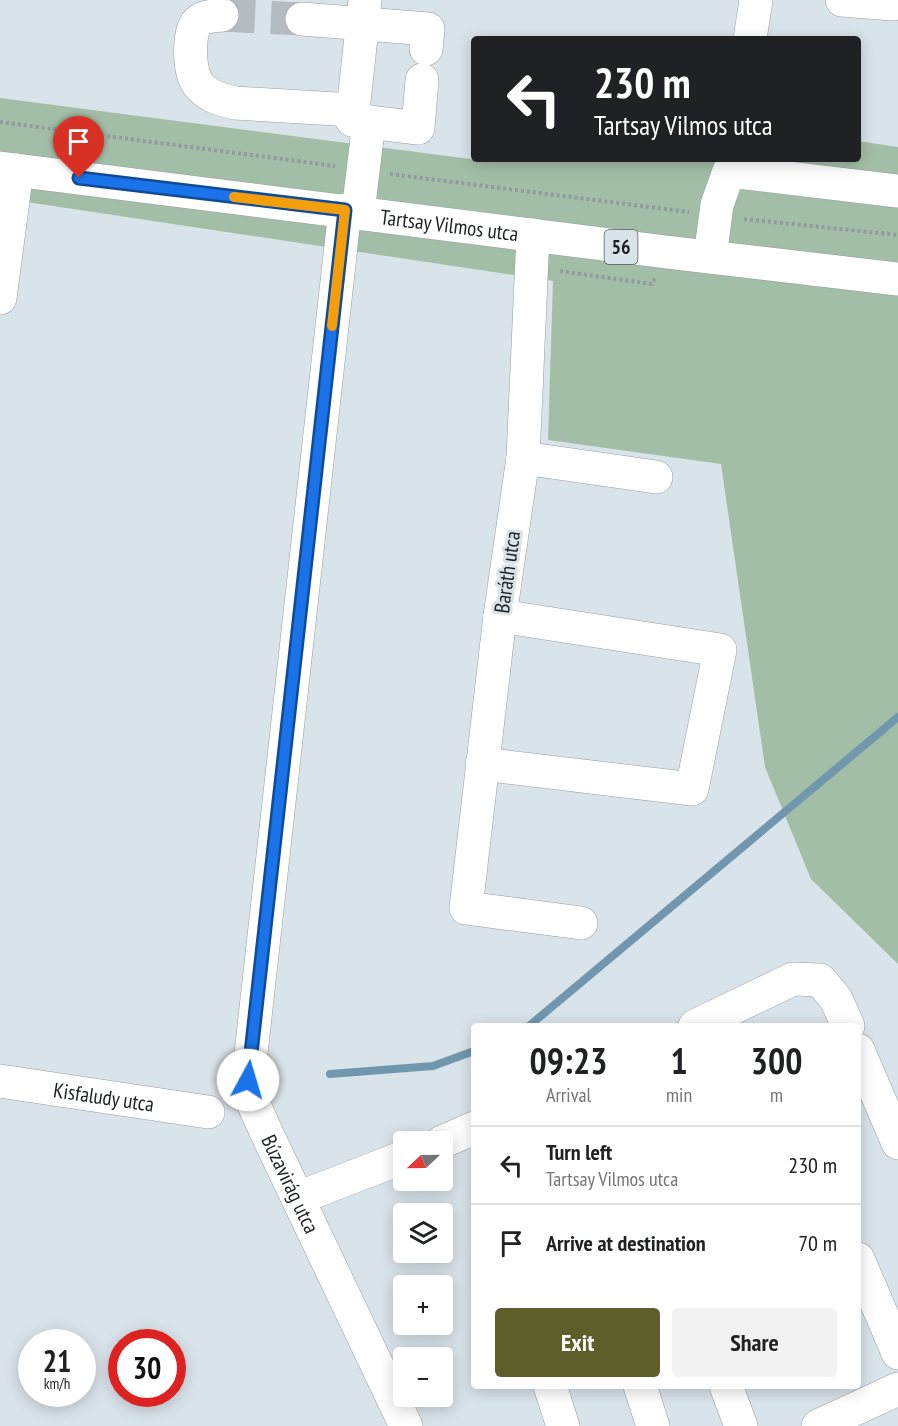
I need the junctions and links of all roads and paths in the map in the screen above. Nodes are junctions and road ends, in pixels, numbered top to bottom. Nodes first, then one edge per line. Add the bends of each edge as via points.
1 (756, 0) edge
2 (842, 0) edge
3 (894, 0) edge
4 (364, 12) edge
5 (222, 15) tunnel mouth
6 (302, 19) tunnel mouth
7 (750, 36) edge
8 (361, 116) junction
9 (0, 122) edge
10 (730, 165) edge
11 (8, 169) edge
12 (364, 170) junction
13 (898, 191) edge
14 (351, 211) junction
15 (716, 216) junction
16 (898, 235) edge
17 (533, 236) junction
18 (710, 257) junction
19 (898, 279) edge
20 (0, 298) edge
21 (523, 458) junction
22 (656, 477) dead end
23 (500, 616) junction
24 (482, 764) junction
25 (580, 923) dead end
26 (754, 1013) edge
27 (709, 1023) edge
28 (847, 1023) edge
29 (861, 1057) edge
30 (0, 1081) edge
31 (208, 1112) dead end
32 (898, 1143) edge
33 (393, 1161) edge
34 (298, 1198) junction
35 (861, 1266) edge
36 (898, 1353) edge
37 (551, 1389) edge
38 (641, 1389) edge
39 (727, 1389) edge
40 (898, 1389) edge
41 (852, 1397) edge
42 (406, 1426) edge
43 (563, 1426) edge
44 (653, 1426) edge
45 (741, 1426) edge
46 (818, 1426) edge

1 - 7 street
2 - 3 street via 893,4
4 - 6 street
4 - 8 street, Búzavirág utca
4 - 8 street via 428,29 418,128
5 - 8 street via 202,19 193,34 193,75 209,93 235,103
8 - 12 street, Búzavirág utca
9 - 12 path
10 - 13 street
10 - 15 street
11 - 14 street, Tartsay Vilmos utca / 56
11 - 20 street
12 - 14 street, Búzavirág utca
12 - 15 path
14 - 17 street, Tartsay Vilmos utca / 56
14 - 34 street, Búzavirág utca via 248,1080 254,1105
15 - 16 path
15 - 18 street
17 - 18 street, Tartsay Vilmos utca / 56
17 - 21 street, Baráth utca
18 - 19 street, Tartsay Vilmos utca / 56
21 - 22 street
21 - 23 street, Baráth utca
23 - 24 street, Baráth utca
23 - 24 street via 720,650 692,789
24 - 25 street, Baráth utca via 465,908
26 - 27 street
26 - 28 street via 793,979 820,980 836,999
29 - 32 street
30 - 31 street, Kisfaludy utca
33 - 34 street
34 - 42 street, Búzavirág utca
35 - 36 street
37 - 43 street
38 - 44 street
39 - 45 street
40 - 41 street
41 - 46 street

